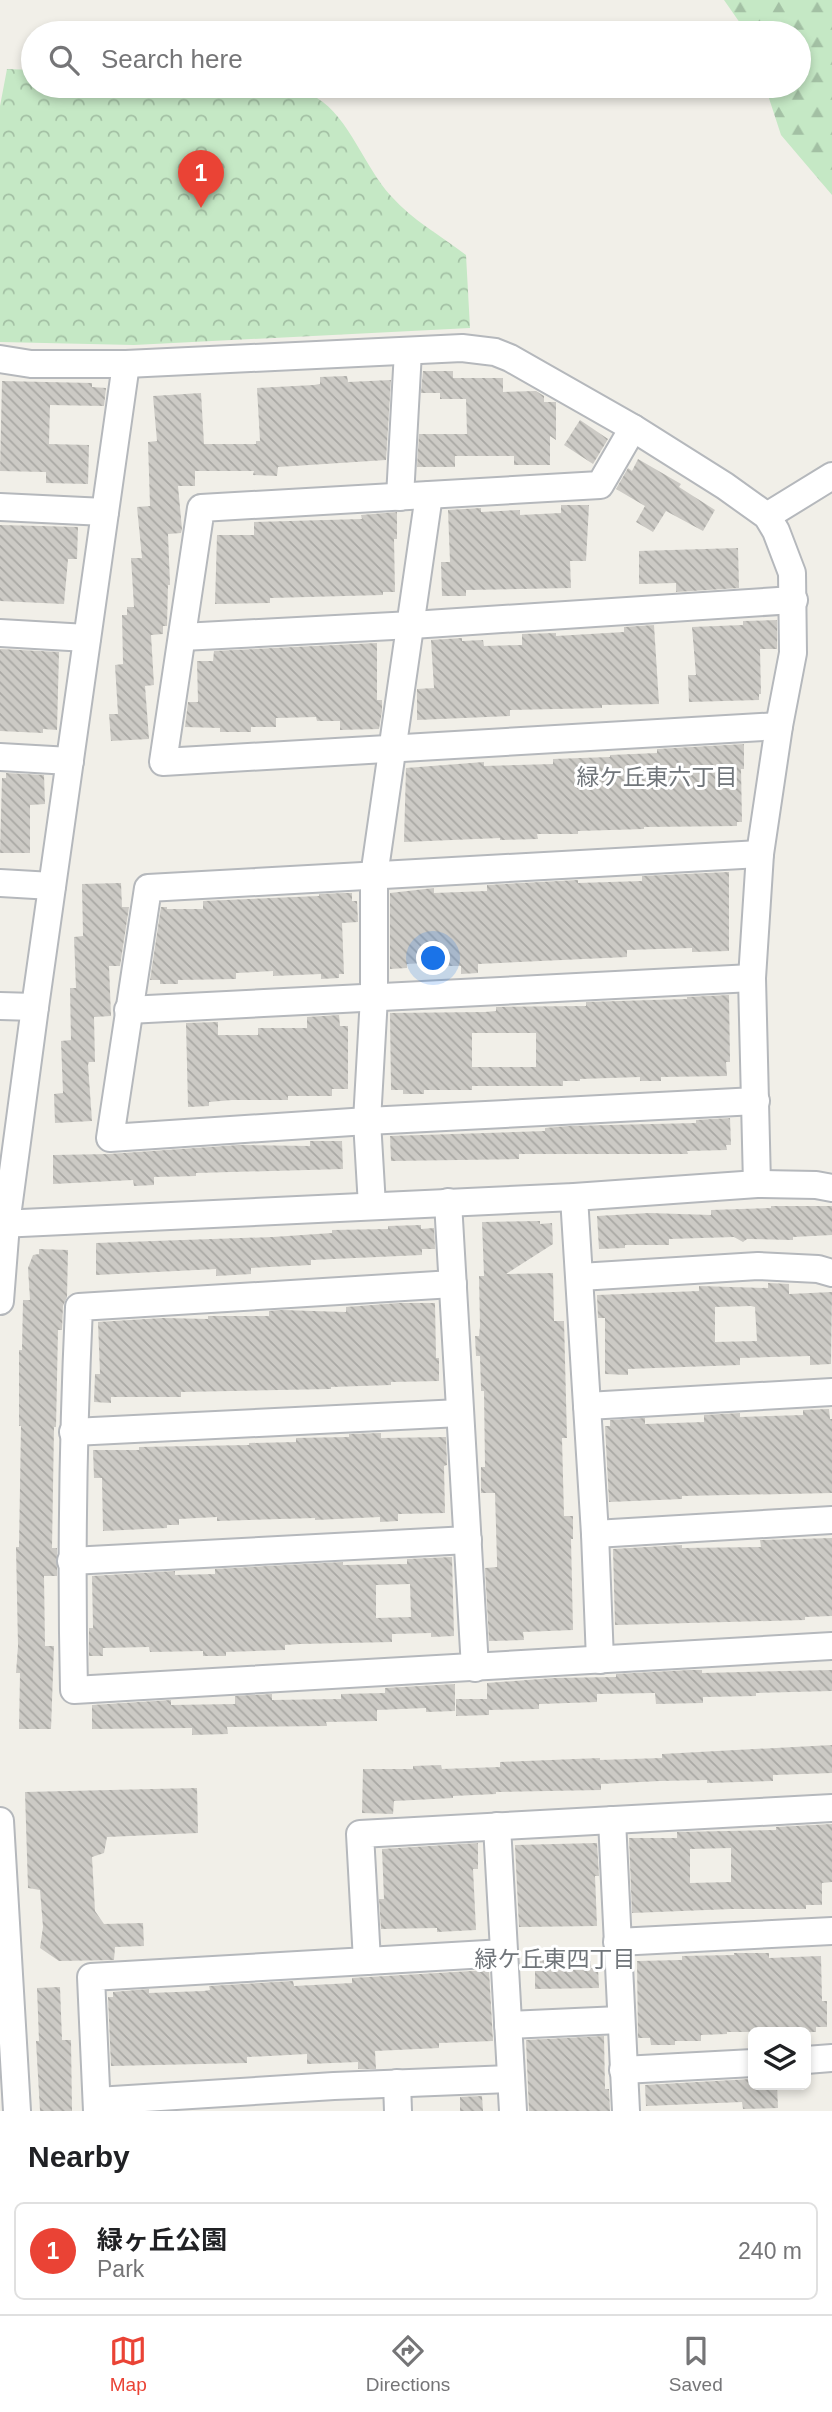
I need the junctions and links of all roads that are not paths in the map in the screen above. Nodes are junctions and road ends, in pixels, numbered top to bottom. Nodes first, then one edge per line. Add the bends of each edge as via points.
1 (408, 351) junction
2 (0, 359) edge
3 (126, 364) junction
4 (633, 428) junction
5 (832, 476) edge
6 (429, 495) junction
7 (400, 497) junction
8 (0, 507) edge
9 (105, 512) junction
10 (767, 516) junction
11 (794, 600) junction
12 (412, 625) junction
13 (0, 633) edge
14 (182, 637) junction
15 (87, 638) junction
16 (779, 726) junction
17 (394, 750) junction
18 (0, 757) edge
19 (70, 761) junction
20 (760, 855) junction
21 (374, 876) junction
22 (0, 883) edge
23 (52, 887) junction
24 (752, 978) junction
25 (374, 997) junction
26 (0, 1006) edge
27 (35, 1007) junction
28 (128, 1010) junction
29 (756, 1101) junction
30 (368, 1121) junction
31 (8, 1142) edge
32 (757, 1184) junction
33 (832, 1188) edge
34 (574, 1197) junction
35 (448, 1202) junction
36 (372, 1206) junction
37 (3, 1224) edge
38 (832, 1273) edge
39 (580, 1277) junction
40 (453, 1284) junction
41 (0, 1301) edge
42 (832, 1392) edge
43 (587, 1406) junction
44 (460, 1413) junction
45 (73, 1432) junction
46 (832, 1520) edge
47 (595, 1534) junction
48 (468, 1540) junction
49 (71, 1561) junction
50 (832, 1646) edge
51 (600, 1660) junction
52 (475, 1668) junction
53 (832, 1808) edge
54 (611, 1820) junction
55 (0, 1821) edge
56 (497, 1826) junction
57 (832, 1931) edge
58 (617, 1942) junction
59 (504, 1953) junction
60 (367, 1961) junction
61 (620, 2020) junction
62 (508, 2025) junction
63 (832, 2058) edge
64 (811, 2060) edge
65 (748, 2063) edge
66 (623, 2070) junction
67 (511, 2079) junction
68 (397, 2083) junction
69 (97, 2106) edge
70 (17, 2111) edge
71 (398, 2111) edge
72 (513, 2111) edge
73 (626, 2111) edge

1 - 3 street
1 - 4 street via 462,348 495,352
1 - 7 street
2 - 3 street via 31,364
3 - 9 street
4 - 6 street via 600,485
4 - 10 street
5 - 10 street
6 - 7 street
6 - 12 street
7 - 14 street via 201,508
8 - 9 street
9 - 15 street
10 - 11 street via 792,573
11 - 12 street
11 - 16 street via 793,653
12 - 14 street
12 - 17 street
13 - 15 street
14 - 17 street via 163,762
15 - 19 street
16 - 17 street
16 - 20 street
17 - 21 street
18 - 19 street
19 - 23 street
20 - 21 street
20 - 24 street
21 - 25 street
21 - 28 street via 148,888
22 - 23 street
23 - 27 street
24 - 25 street
24 - 29 street
25 - 28 street
25 - 30 street
26 - 27 street
27 - 31 street
28 - 30 street via 110,1138
29 - 30 street
29 - 32 street
30 - 36 street
31 - 37 street
32 - 33 street
32 - 34 street
34 - 35 street
34 - 39 street
35 - 36 street
35 - 40 street
36 - 37 street
37 - 41 street
38 - 39 street via 758,1266
39 - 43 street
40 - 44 street
40 - 45 street via 79,1307
42 - 43 street
43 - 47 street
44 - 45 street
44 - 48 street
45 - 49 street
46 - 47 street
47 - 51 street
48 - 49 street
48 - 52 street
49 - 52 street via 74,1690
50 - 51 street
51 - 52 street
53 - 54 street
54 - 56 street
54 - 58 street
55 - 70 street
56 - 59 street
56 - 60 street via 360,1834
57 - 58 street
58 - 61 street
59 - 60 street
59 - 62 street
60 - 69 street via 91,1977
61 - 62 street
61 - 66 street
62 - 67 street
63 - 64 street
65 - 66 street
66 - 73 street
67 - 68 street
67 - 72 street
68 - 69 street
68 - 71 street

